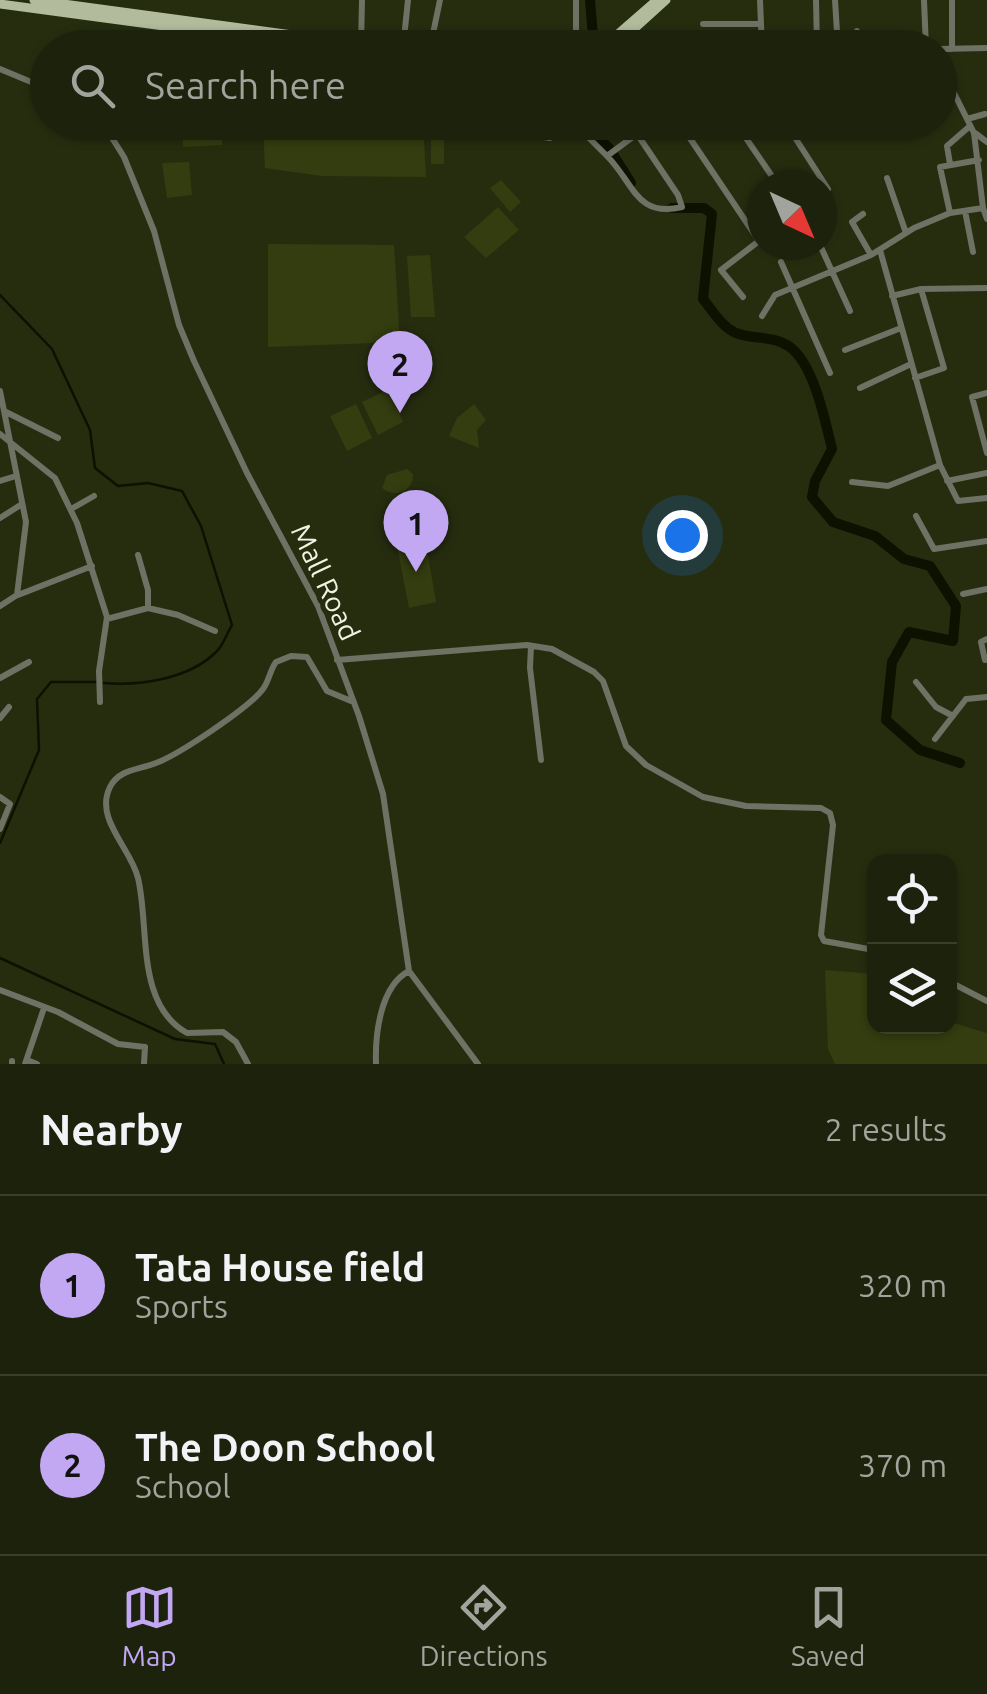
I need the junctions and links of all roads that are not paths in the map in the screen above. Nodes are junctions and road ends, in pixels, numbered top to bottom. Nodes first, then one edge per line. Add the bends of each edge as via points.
1 (41, 0) edge
2 (362, 0) edge
3 (408, 0) edge
4 (440, 0) edge
5 (576, 0) edge
6 (638, 0) edge
7 (657, 0) edge
8 (666, 0) edge
9 (760, 0) edge
10 (816, 0) edge
11 (834, 0) edge
12 (924, 0) edge
13 (952, 0) edge
14 (0, 4) edge
15 (648, 10) junction
16 (703, 24) dead end
17 (761, 24) junction
18 (194, 30) edge
19 (250, 30) edge
20 (361, 30) edge
21 (405, 30) edge
22 (434, 30) edge
23 (576, 30) edge
24 (623, 30) edge
25 (630, 30) edge
26 (761, 30) edge
27 (817, 30) edge
28 (836, 30) edge
29 (925, 30) edge
30 (952, 30) edge
31 (957, 48) edge
32 (987, 48) edge
33 (0, 69) edge
34 (30, 82) edge
35 (957, 100) edge
36 (985, 114) edge
37 (970, 126) junction
38 (957, 137) edge
39 (113, 140) edge
40 (591, 140) edge
41 (629, 140) edge
42 (641, 140) edge
43 (691, 140) edge
44 (748, 140) edge
45 (797, 140) edge
46 (954, 140) edge
47 (987, 142) edge
48 (607, 156) junction
49 (979, 160) junction
50 (950, 164) junction
51 (768, 170) edge
52 (816, 170) edge
53 (887, 178) dead end
54 (983, 208) junction
55 (966, 210) junction
56 (950, 213) junction
57 (863, 214) dead end
58 (987, 219) edge
59 (906, 233) junction
60 (880, 250) junction
61 (973, 252) dead end
62 (872, 255) junction
63 (827, 260) edge
64 (782, 262) dead end
65 (833, 272) junction
66 (794, 288) junction
67 (987, 288) edge
68 (921, 289) junction
69 (892, 296) junction
70 (743, 297) dead end
71 (850, 311) dead end
72 (762, 316) dead end
73 (901, 328) junction
74 (845, 350) dead end
75 (911, 364) junction
76 (830, 373) dead end
77 (915, 378) junction
78 (860, 388) dead end
79 (0, 391) edge
80 (987, 393) edge
81 (4, 411) junction
82 (0, 434) edge
83 (58, 438) dead end
84 (8, 440) junction
85 (0, 452) edge
86 (10, 453) junction
87 (987, 453) edge
88 (940, 464) junction
89 (987, 473) edge
90 (16, 476) junction
91 (947, 481) junction
92 (0, 482) edge
93 (852, 482) dead end
94 (94, 496) dead end
95 (987, 498) edge
96 (22, 504) junction
97 (71, 510) junction
98 (916, 516) dead end
99 (0, 518) edge
100 (987, 541) edge
101 (138, 555) dead end
102 (92, 566) junction
103 (987, 590) edge
104 (962, 594) dead end
105 (17, 596) junction
106 (2, 603) edge
107 (148, 608) junction
108 (107, 619) junction
109 (215, 631) dead end
110 (987, 639) edge
111 (531, 646) junction
112 (337, 660) junction
113 (985, 660) edge
114 (29, 662) dead end
115 (0, 678) edge
116 (916, 682) dead end
117 (987, 698) edge
118 (100, 702) dead end
119 (352, 702) junction
120 (9, 707) dead end
121 (953, 716) junction
122 (0, 718) edge
123 (934, 739) dead end
124 (541, 760) dead end
125 (0, 797) edge
126 (0, 828) edge
127 (867, 949) edge
128 (408, 971) junction
129 (957, 986) edge
130 (0, 990) edge
131 (987, 1001) edge
132 (44, 1008) junction
133 (26, 1062) edge
134 (37, 1064) edge
135 (144, 1064) edge
136 (248, 1064) edge
137 (376, 1064) edge
138 (478, 1064) edge

1 - 19 main road
2 - 20 street
3 - 21 street
4 - 22 street
5 - 23 street
6 - 15 street
7 - 15 main road
8 - 25 main road
9 - 17 street
10 - 27 street
11 - 28 street
12 - 29 street
13 - 30 street
14 - 18 main road
15 - 24 main road
16 - 17 street
17 - 26 street
31 - 32 street
33 - 34 street
35 - 37 street
36 - 37 street
37 - 38 street
37 - 47 street
37 - 49 street
39 - 112 street, Mall Road via 154,231 194,360 318,606
40 - 48 street
41 - 48 street
42 - 48 street via 680,208 642,204
43 - 70 street via 759,241 722,270
44 - 51 street
45 - 52 street
46 - 50 street via 947,146
49 - 50 street
49 - 54 street
50 - 56 street via 940,167
53 - 59 street
54 - 55 street
54 - 58 street
55 - 56 street
55 - 61 street
56 - 59 street
57 - 62 street via 852,222
59 - 60 street
60 - 62 street
60 - 69 street
62 - 65 street
63 - 65 street
64 - 66 street
65 - 66 street
65 - 71 street
66 - 72 street via 773,296
66 - 76 street
67 - 68 street
68 - 69 street
68 - 77 street via 944,368
69 - 73 street
73 - 74 street
73 - 75 street
75 - 77 street
75 - 78 street
77 - 88 street
79 - 81 street
80 - 87 street via 972,397
81 - 83 street
81 - 84 street
82 - 84 street
84 - 86 street
84 - 97 street via 55,478
85 - 86 street
86 - 90 street
88 - 91 street
88 - 93 street via 888,486
89 - 91 street
90 - 92 street
90 - 96 street
91 - 95 street via 958,501
94 - 97 street
96 - 99 street
96 - 105 street
97 - 102 street
98 - 100 street via 934,549
101 - 107 street
102 - 105 street
102 - 108 street
103 - 104 street
105 - 106 street
107 - 108 street
107 - 109 street
108 - 118 street
110 - 113 street via 981,642
111 - 112 street
111 - 124 street
111 - 127 street via 560,652 594,672 610,694 626,746 703,797 830,813 822,935 824,941
112 - 119 street, Mall Road
114 - 115 street
116 - 121 street
117 - 121 street via 968,698
119 - 128 street, Mall Road via 384,794
119 - 136 street via 327,692 307,657 291,656 276,662 248,703 167,758 121,774 108,794 107,818 138,877 159,1007 187,1033 230,1036
120 - 122 street
121 - 123 street
125 - 126 street via 10,804
128 - 137 street via 386,1000
128 - 138 street, Mall Road
129 - 131 street
130 - 132 street
132 - 133 street
132 - 135 street via 118,1044 145,1047
133 - 134 street

